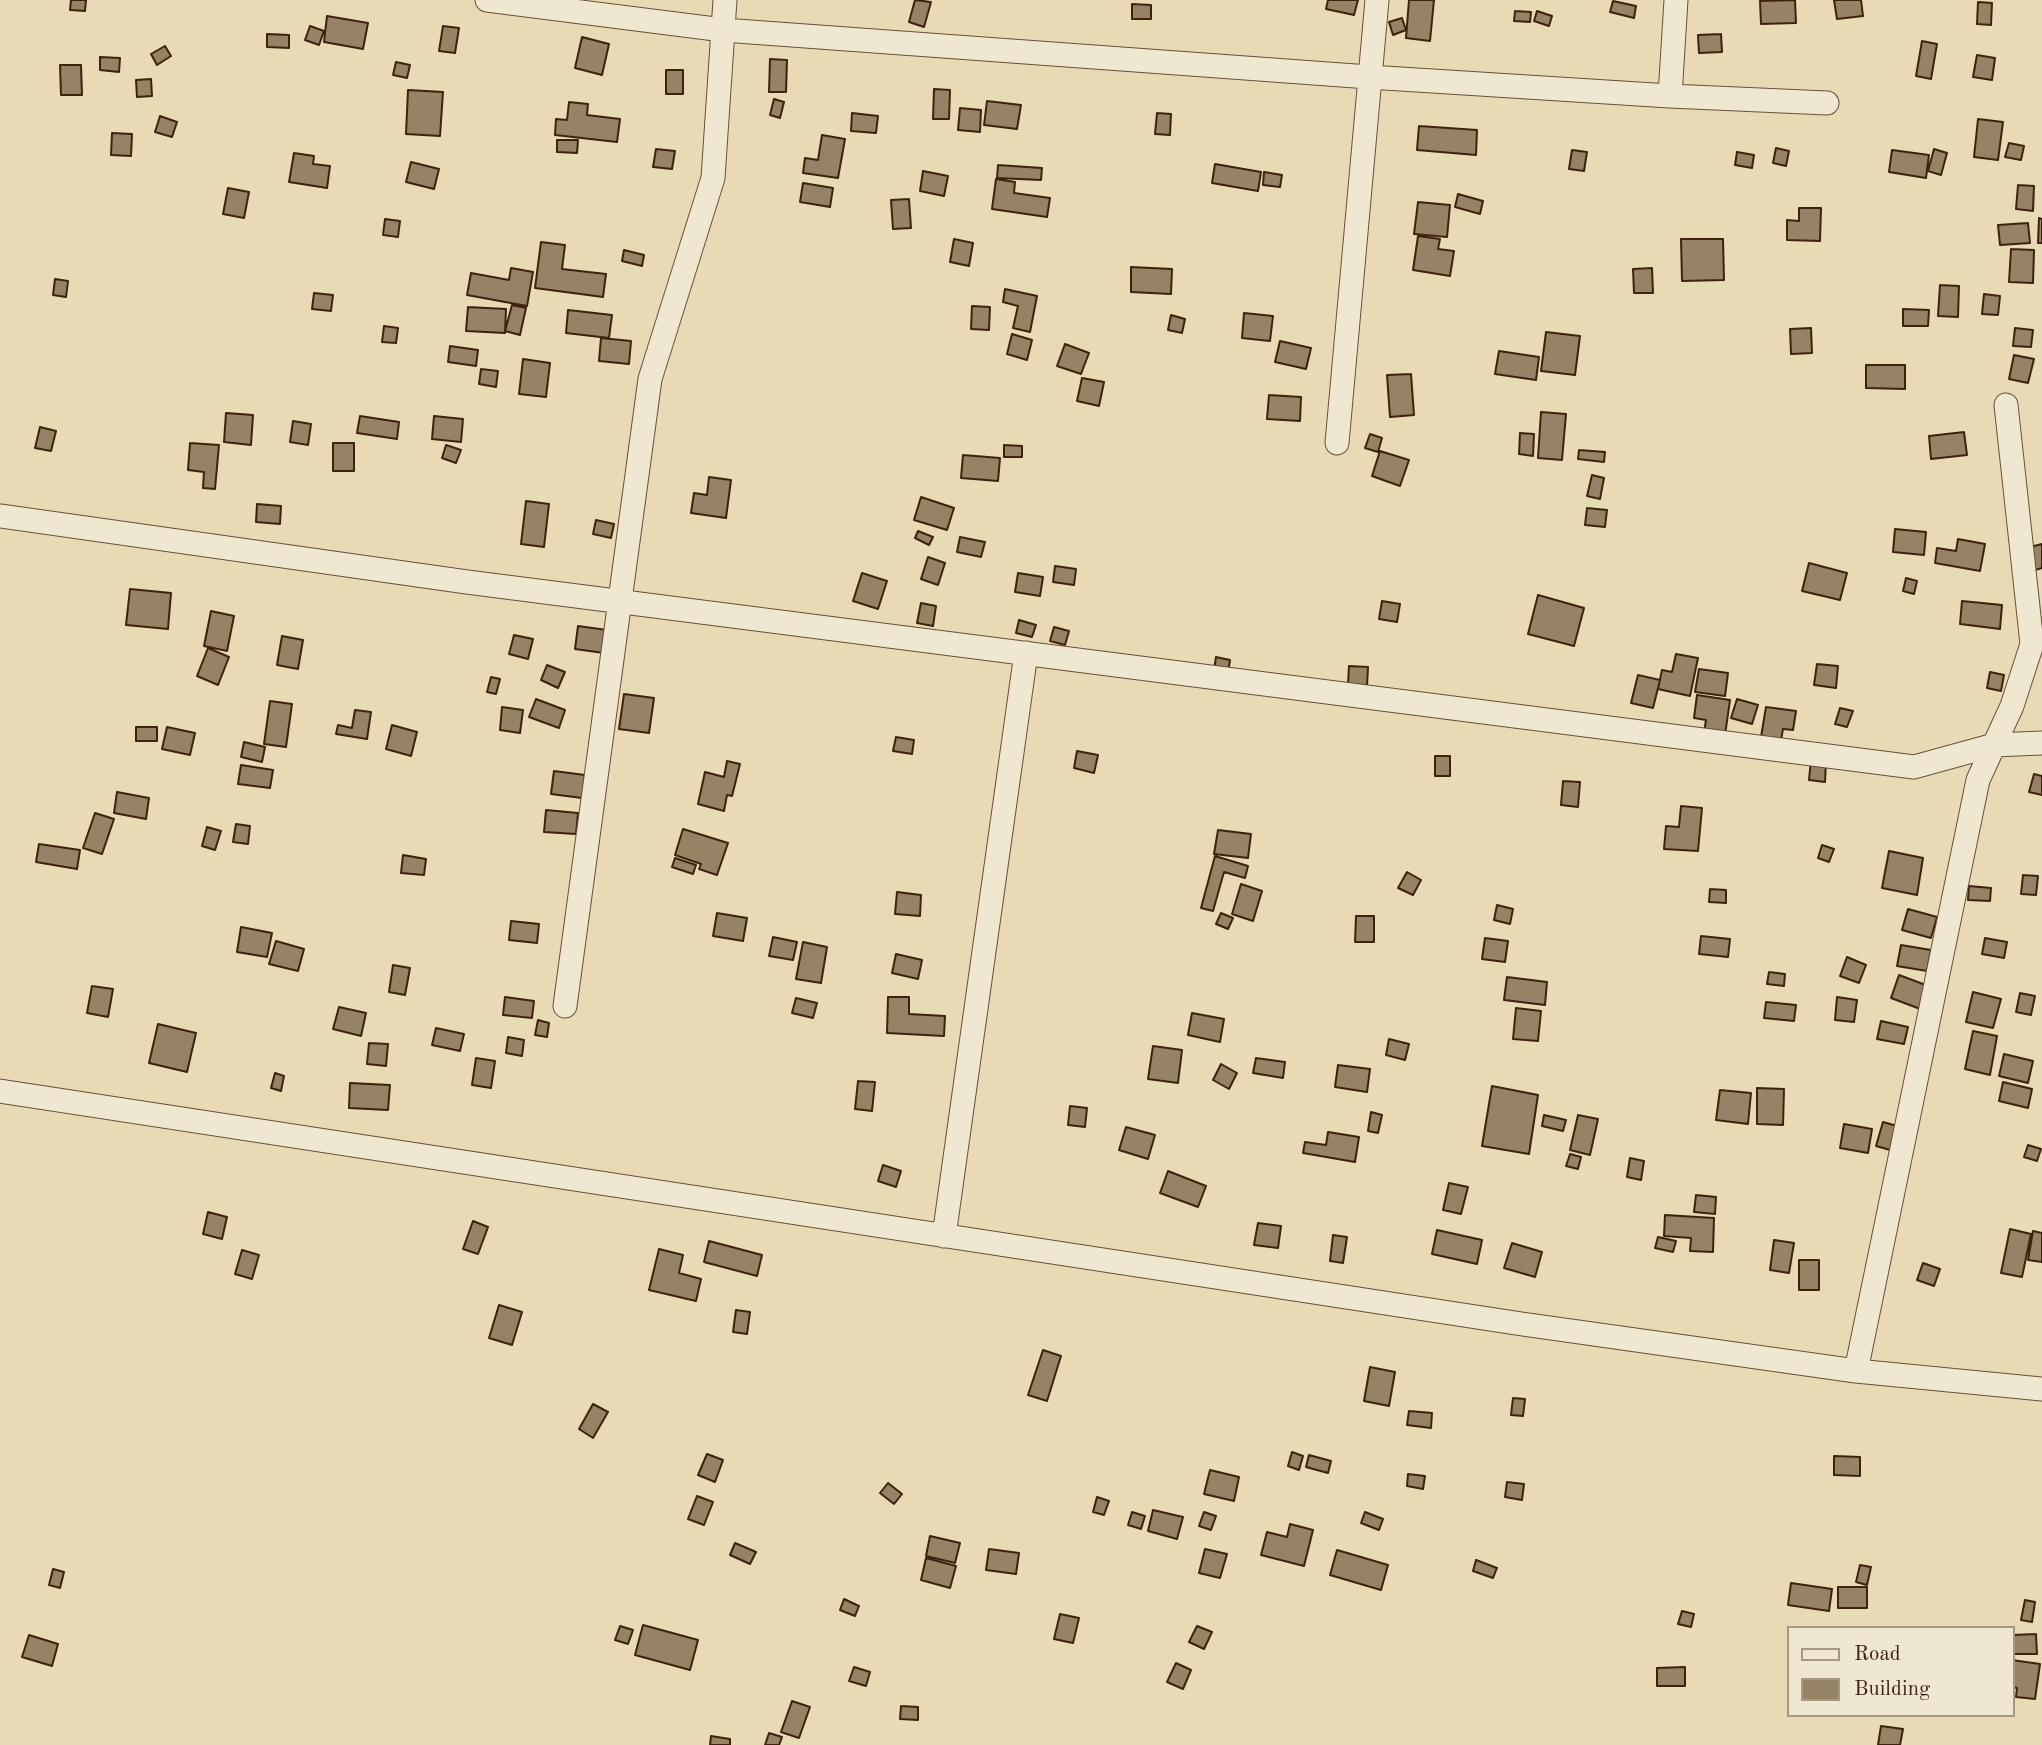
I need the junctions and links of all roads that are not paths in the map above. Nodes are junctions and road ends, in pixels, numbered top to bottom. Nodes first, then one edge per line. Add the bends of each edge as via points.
1 (487, 0) edge
2 (725, 0) edge
3 (1377, 0) edge
4 (1676, 0) edge
5 (532, 3) edge
6 (723, 30) junction
7 (1369, 77) junction
8 (1670, 96) junction
9 (1827, 103) dead end
10 (2006, 405) dead end
11 (1337, 443) dead end
12 (0, 516) edge
13 (620, 601) junction
14 (1026, 653) junction
15 (2042, 743) edge
16 (1994, 745) junction
17 (565, 1006) dead end
18 (0, 1091) edge
19 (944, 1236) junction
20 (1856, 1371) junction
21 (2042, 1389) edge

1 - 5 street
2 - 6 street
3 - 7 street
4 - 8 street
5 - 6 street
6 - 7 street
6 - 13 street via 713,178 650,379
7 - 8 street
7 - 11 street
8 - 9 street
10 - 16 street via 2032,644
12 - 13 street
13 - 14 street
13 - 17 street
14 - 16 street via 1914,767
14 - 19 street
15 - 16 street
16 - 20 street via 1978,780
18 - 19 street
19 - 20 street
20 - 21 street

